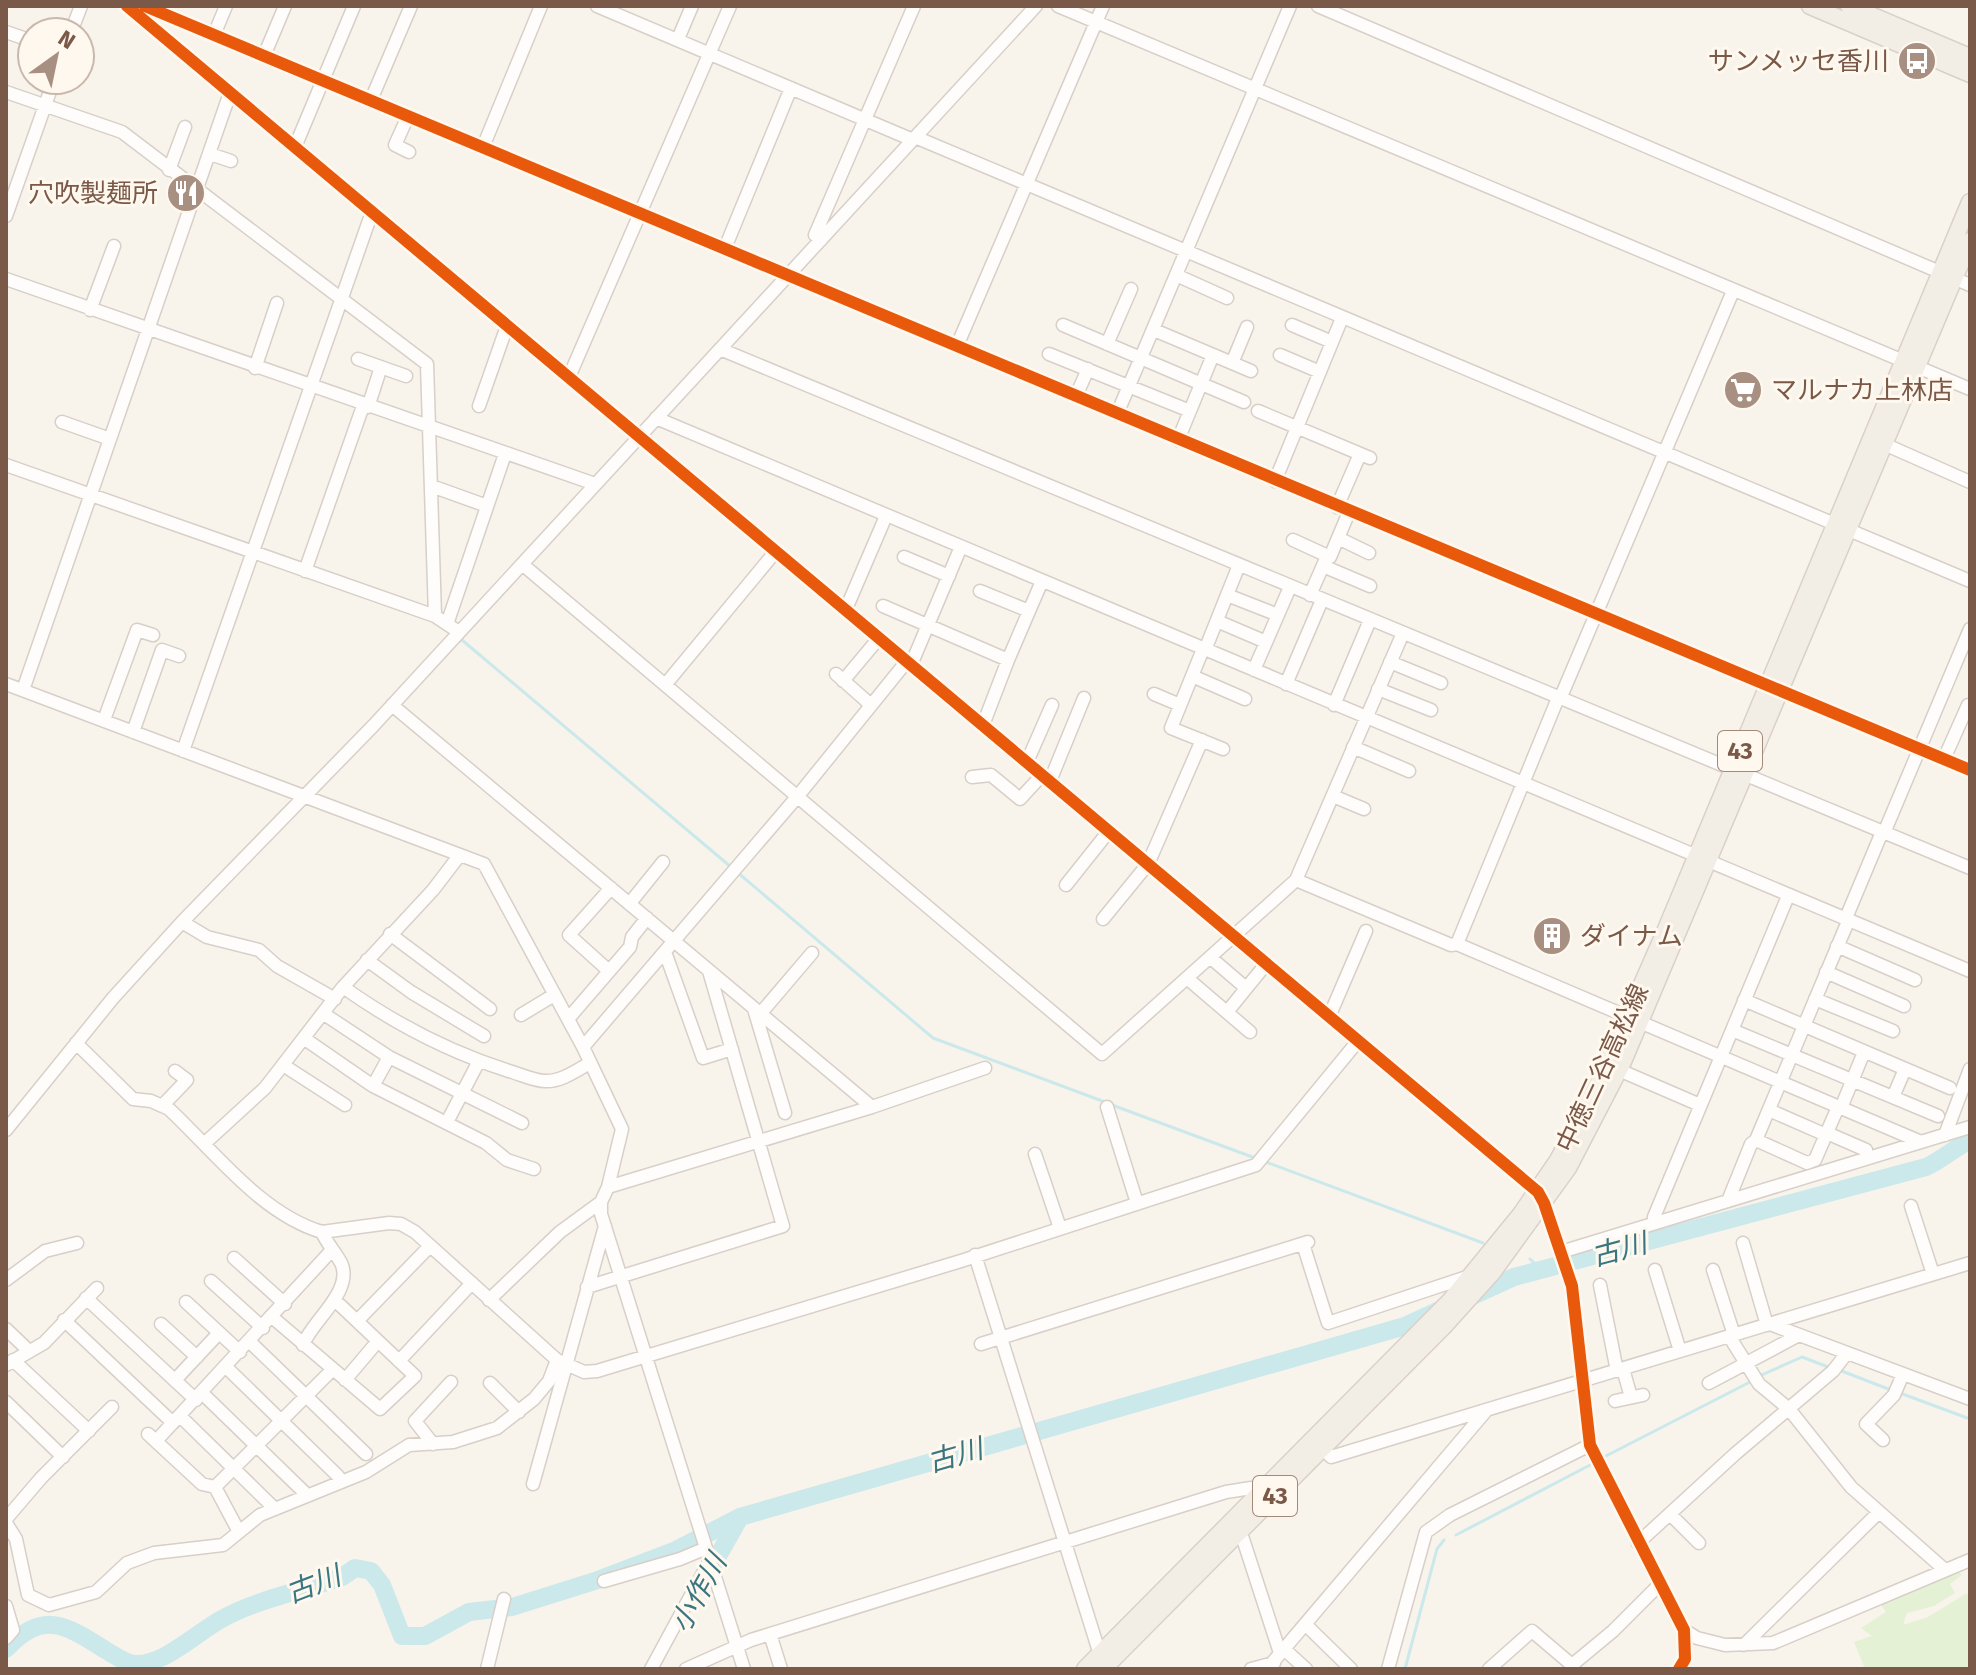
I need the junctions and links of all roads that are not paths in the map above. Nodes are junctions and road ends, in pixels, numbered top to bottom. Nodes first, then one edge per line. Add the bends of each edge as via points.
1 (127, 6) edge
2 (145, 6) edge
3 (226, 6) edge
4 (285, 6) edge
5 (354, 6) edge
6 (411, 6) edge
7 (541, 6) edge
8 (597, 6) edge
9 (692, 6) edge
10 (730, 6) edge
11 (914, 6) edge
12 (1036, 6) edge
13 (1058, 6) edge
14 (1103, 6) edge
15 (1290, 6) edge
16 (1318, 6) edge
17 (1810, 6) edge
18 (1849, 6) edge
19 (1096, 23) junction
20 (214, 35) junction
21 (678, 39) junction
22 (711, 53) junction
23 (264, 56) junction
24 (1970, 57) edge
25 (1970, 74) edge
26 (323, 80) junction
27 (791, 88) junction
28 (1254, 89) junction
29 (6, 92) edge
30 (230, 93) junction
31 (48, 96) edge
32 (371, 100) junction
33 (45, 106) junction
34 (408, 116) junction
35 (865, 119) junction
36 (185, 127) dead end
37 (914, 138) junction
38 (295, 147) junction
39 (483, 147) junction
40 (409, 152) dead end
41 (210, 154) junction
42 (231, 161) dead end
43 (169, 170) junction
44 (1025, 183) junction
45 (198, 192) junction
46 (1970, 202) edge
47 (372, 212) junction
48 (641, 215) junction
49 (6, 216) edge
50 (821, 240) junction
51 (1970, 241) edge
52 (114, 246) dead end
53 (725, 248) junction
54 (1186, 251) junction
55 (788, 275) junction
56 (1176, 275) junction
57 (1955, 278) edge
58 (6, 279) edge
59 (1131, 289) dead end
60 (1733, 291) junction
61 (1227, 298) dead end
62 (342, 301) junction
63 (277, 303) dead end
64 (90, 310) junction
65 (1342, 318) junction
66 (1063, 325) dead end
67 (1292, 325) dead end
68 (507, 326) junction
69 (1247, 327) dead end
70 (1154, 330) junction
71 (150, 331) junction
72 (1332, 342) junction
73 (1107, 344) junction
74 (957, 346) junction
75 (720, 349) junction
76 (1049, 354) dead end
77 (1213, 355) junction
78 (1280, 355) dead end
79 (358, 359) dead end
80 (1142, 359) junction
81 (1232, 363) junction
82 (1910, 364) junction
83 (381, 367) junction
84 (255, 368) junction
85 (1088, 369) junction
86 (1251, 371) dead end
87 (1320, 372) junction
88 (406, 376) dead end
89 (569, 377) junction
90 (1202, 383) junction
91 (1129, 386) junction
92 (312, 388) junction
93 (1970, 389) edge
94 (1076, 396) junction
95 (1244, 402) dead end
96 (479, 406) dead end
97 (366, 407) junction
98 (1190, 411) junction
99 (1258, 411) dead end
100 (1117, 414) junction
101 (656, 418) junction
102 (62, 422) dead end
103 (1297, 428) junction
104 (428, 429) junction
105 (640, 436) junction
106 (110, 439) junction
107 (1178, 440) junction
108 (1884, 444) junction
109 (1664, 453) junction
110 (505, 454) junction
111 (6, 465) edge
112 (1275, 481) junction
113 (1970, 482) edge
114 (595, 484) junction
115 (437, 488) dead end
116 (90, 495) junction
117 (487, 506) junction
118 (1343, 509) junction
119 (886, 516) junction
120 (1842, 525) junction
121 (1338, 538) junction
122 (1293, 540) dead end
123 (960, 549) junction
124 (776, 551) junction
125 (253, 552) junction
126 (1369, 553) dead end
127 (904, 557) dead end
128 (1325, 561) junction
129 (522, 564) junction
130 (1239, 565) junction
131 (305, 571) junction
132 (949, 576) junction
133 (1042, 581) junction
134 (1970, 581) edge
135 (1370, 586) dead end
136 (1290, 587) junction
137 (980, 591) dead end
138 (1227, 595) junction
139 (1316, 597) junction
140 (883, 606) dead end
141 (846, 609) junction
142 (1029, 611) junction
143 (1595, 614) junction
144 (1278, 615) junction
145 (435, 616) junction
146 (1370, 620) junction
147 (1217, 621) junction
148 (447, 624) junction
149 (928, 625) junction
150 (1970, 629) edge
151 (459, 632) junction
152 (1403, 633) junction
153 (153, 635) dead end
154 (879, 638) junction
155 (1266, 642) junction
156 (1204, 650) junction
157 (179, 656) dead end
158 (1008, 660) junction
159 (1390, 662) junction
160 (909, 663) junction
161 (1254, 670) junction
162 (1192, 676) junction
163 (1441, 683) dead end
164 (6, 684) edge
165 (1286, 684) junction
166 (665, 685) junction
167 (1774, 686) junction
168 (1378, 689) junction
169 (23, 690) junction
170 (1154, 694) dead end
171 (1084, 698) dead end
172 (1559, 698) junction
173 (1245, 699) dead end
174 (392, 705) junction
175 (871, 705) junction
176 (1052, 705) dead end
177 (1180, 705) junction
178 (1334, 705) junction
179 (1968, 705) dead end
180 (1431, 710) dead end
181 (1366, 717) junction
182 (104, 720) junction
183 (983, 725) junction
184 (133, 732) junction
185 (1202, 740) junction
186 (1353, 747) junction
187 (1223, 749) dead end
188 (1920, 749) junction
189 (183, 751) junction
190 (1944, 759) junction
191 (1027, 762) junction
192 (1970, 770) edge
193 (1409, 771) dead end
194 (1738, 772) junction
195 (972, 777) dead end
196 (1046, 778) junction
197 (1522, 783) junction
198 (305, 796) junction
199 (1333, 796) junction
200 (797, 797) junction
201 (1364, 809) dead end
202 (1109, 831) junction
203 (1883, 832) junction
204 (455, 855) junction
205 (1702, 858) junction
206 (663, 862) dead end
207 (1148, 864) junction
208 (1970, 868) edge
209 (1296, 880) junction
210 (1066, 885) dead end
211 (611, 888) junction
212 (1788, 896) junction
213 (630, 903) junction
214 (647, 918) junction
215 (1847, 918) junction
216 (1103, 919) dead end
217 (182, 922) junction
218 (1366, 931) dead end
219 (390, 934) junction
220 (1235, 937) junction
221 (1457, 944) junction
222 (669, 946) junction
223 (1837, 946) junction
224 (812, 953) dead end
225 (1211, 958) junction
226 (367, 960) junction
227 (1266, 964) junction
228 (1889, 968) junction
229 (609, 971) junction
230 (709, 971) junction
231 (1970, 971) edge
232 (1826, 972) junction
233 (1188, 979) junction
234 (1915, 980) dead end
235 (343, 987) junction
236 (1246, 988) junction
237 (461, 990) junction
238 (554, 995) junction
239 (1878, 995) junction
240 (335, 999) junction
241 (1815, 999) junction
242 (1744, 1000) junction
243 (1904, 1006) dead end
244 (490, 1009) dead end
245 (757, 1012) junction
246 (1227, 1012) junction
247 (447, 1013) junction
248 (324, 1014) junction
249 (521, 1015) dead end
250 (1329, 1017) junction
251 (568, 1019) junction
252 (1634, 1019) junction
253 (1804, 1026) junction
254 (1732, 1030) junction
255 (1893, 1031) dead end
256 (1250, 1032) dead end
257 (484, 1036) dead end
258 (305, 1039) junction
259 (1358, 1041) junction
260 (76, 1043) junction
261 (583, 1047) junction
262 (732, 1049) junction
263 (1864, 1052) junction
264 (1792, 1054) junction
265 (389, 1057) junction
266 (1721, 1057) junction
267 (479, 1061) junction
268 (590, 1063) junction
269 (283, 1065) junction
270 (985, 1068) dead end
271 (1905, 1069) junction
272 (1970, 1069) edge
273 (1619, 1070) junction
274 (175, 1071) dead end
275 (1852, 1080) junction
276 (1780, 1082) junction
277 (373, 1086) junction
278 (1950, 1088) dead end
279 (462, 1092) junction
280 (1893, 1097) junction
281 (345, 1105) dead end
282 (1700, 1105) junction
283 (162, 1106) junction
284 (872, 1107) junction
285 (1107, 1107) dead end
286 (1839, 1107) junction
287 (1769, 1110) junction
288 (785, 1113) dead end
289 (1938, 1116) dead end
290 (447, 1122) junction
291 (522, 1123) dead end
292 (1970, 1127) edge
293 (6, 1130) edge
294 (1826, 1134) junction
295 (1945, 1135) junction
296 (759, 1140) junction
297 (1756, 1140) junction
298 (1921, 1142) junction
299 (205, 1143) junction
300 (1866, 1150) dead end
301 (1035, 1154) dead end
302 (534, 1169) dead end
303 (608, 1187) junction
304 (1541, 1198) junction
305 (1728, 1201) junction
306 (601, 1202) junction
307 (1137, 1203) junction
308 (1911, 1206) dead end
309 (1654, 1217) dead end
310 (605, 1226) junction
311 (1060, 1228) junction
312 (322, 1232) junction
313 (77, 1243) dead end
314 (1743, 1243) dead end
315 (430, 1246) junction
316 (332, 1250) junction
317 (1562, 1254) junction
318 (234, 1258) dead end
319 (969, 1258) junction
320 (1970, 1263) edge
321 (1655, 1270) dead end
322 (1713, 1270) dead end
323 (1933, 1274) junction
324 (1471, 1277) junction
325 (620, 1278) junction
326 (6, 1280) edge
327 (211, 1281) dead end
328 (472, 1283) junction
329 (1600, 1285) dead end
330 (587, 1287) junction
331 (97, 1288) dead end
332 (86, 1298) junction
333 (489, 1300) junction
334 (186, 1302) dead end
335 (285, 1304) junction
336 (340, 1305) dead end
337 (272, 1317) junction
338 (64, 1320) junction
339 (357, 1321) junction
340 (161, 1324) dead end
341 (1769, 1324) junction
342 (263, 1328) junction
343 (6, 1329) edge
344 (219, 1333) junction
345 (1799, 1335) junction
346 (1732, 1336) junction
347 (999, 1339) junction
348 (378, 1341) junction
349 (250, 1342) junction
350 (981, 1344) dead end
351 (303, 1345) junction
352 (29, 1351) junction
353 (1680, 1351) junction
354 (240, 1352) junction
355 (1847, 1353) junction
356 (197, 1357) junction
357 (644, 1357) junction
358 (399, 1361) junction
359 (561, 1362) junction
360 (10, 1363) edge
361 (1745, 1364) junction
362 (226, 1367) junction
363 (1620, 1370) junction
364 (331, 1371) junction
365 (1903, 1374) junction
366 (175, 1380) junction
367 (345, 1380) junction
368 (1584, 1380) junction
369 (451, 1382) dead end
370 (490, 1383) dead end
371 (1709, 1383) dead end
372 (305, 1396) junction
373 (199, 1397) junction
374 (1970, 1399) edge
375 (1615, 1401) dead end
376 (6, 1402) edge
377 (112, 1407) dead end
378 (1789, 1409) junction
379 (1486, 1411) junction
380 (519, 1412) junction
381 (176, 1420) junction
382 (281, 1421) junction
383 (89, 1431) junction
384 (1883, 1440) dead end
385 (1318, 1443) junction
386 (433, 1444) junction
387 (1590, 1445) junction
388 (256, 1446) junction
389 (366, 1454) dead end
390 (63, 1457) junction
391 (233, 1469) junction
392 (338, 1476) dead end
393 (533, 1484) dead end
394 (215, 1487) junction
395 (305, 1493) dead end
396 (1266, 1496) junction
397 (272, 1506) dead end
398 (1670, 1514) junction
399 (1877, 1514) junction
400 (6, 1521) edge
401 (239, 1532) junction
402 (1238, 1533) junction
403 (1065, 1542) junction
404 (1638, 1543) junction
405 (1699, 1543) dead end
406 (703, 1547) junction
407 (1970, 1560) edge
408 (711, 1568) junction
409 (1945, 1570) junction
410 (604, 1581) dead end
411 (1660, 1584) junction
412 (28, 1595) junction
413 (6, 1605) edge
414 (503, 1606) dead end
415 (1305, 1624) junction
416 (1684, 1630) junction
417 (770, 1634) junction
418 (6, 1638) edge
419 (736, 1645) junction
420 (1744, 1645) junction
421 (1276, 1660) edge
422 (1102, 1664) edge
423 (487, 1669) edge
424 (651, 1669) edge
425 (686, 1669) edge
426 (744, 1669) edge
427 (781, 1669) edge
428 (1085, 1669) edge
429 (1251, 1669) edge
430 (1306, 1669) edge
431 (1351, 1669) edge
432 (1388, 1669) edge
433 (1489, 1669) edge
434 (1679, 1669) edge

1 - 30 street
2 - 20 street
3 - 20 street
4 - 23 street
5 - 26 street
6 - 32 street
7 - 39 street
8 - 21 street
9 - 21 street
10 - 22 street
11 - 35 street
12 - 37 street
13 - 19 street
14 - 19 street
15 - 28 street
16 - 57 street
17 - 25 main road
18 - 24 main road
19 - 28 street
19 - 44 street
20 - 23 street
21 - 22 street
22 - 27 street
22 - 48 street
23 - 26 street
26 - 32 street
26 - 38 street
27 - 35 street
27 - 53 street
28 - 54 street
28 - 60 street
29 - 33 street
30 - 38 street
30 - 41 street
31 - 33 street
32 - 34 street
33 - 43 street via 122,132
33 - 49 street
34 - 39 street
34 - 40 street via 395,145
35 - 37 street
35 - 50 street via 815,235
36 - 43 street
37 - 44 street
37 - 50 street
38 - 47 street
39 - 48 street
41 - 42 street
41 - 45 street
43 - 45 street
44 - 54 street
44 - 74 street
45 - 62 street
45 - 71 street
46 - 57 main road, 中徳三谷高松線 / 43
47 - 62 street
47 - 68 street
48 - 53 street
48 - 89 street
50 - 55 street
51 - 57 main road, 中徳三谷高松線 / 43
52 - 64 street
53 - 55 street
54 - 56 street
54 - 65 street
55 - 74 street
55 - 75 street
56 - 61 street
56 - 70 street
57 - 82 main road, 中徳三谷高松線 / 43
58 - 64 street
59 - 73 street
60 - 82 street
60 - 109 street
62 - 92 street
62 - 104 street via 427,364
63 - 84 street
64 - 71 street
65 - 72 street
65 - 109 street
66 - 73 street
67 - 72 street
68 - 89 street
68 - 96 street
69 - 81 street
70 - 77 street
70 - 80 street
71 - 84 street
71 - 106 street
72 - 87 street
73 - 80 street
74 - 94 street
75 - 101 street
75 - 130 street
76 - 85 street
77 - 81 street
77 - 90 street
78 - 87 street
79 - 83 street
80 - 90 street
80 - 91 street
81 - 86 street
82 - 93 street
82 - 108 main road, 中徳三谷高松線 / 43
82 - 120 main road, 中徳三谷高松線 / 43
83 - 88 street
83 - 97 street
84 - 92 street
85 - 91 street
85 - 94 street
87 - 103 street
89 - 105 street
90 - 95 street
90 - 98 street
91 - 98 street
91 - 100 street
92 - 97 street
92 - 125 street
94 - 100 street
97 - 104 street
97 - 131 street
98 - 107 street
99 - 103 street
100 - 107 street
101 - 105 street
101 - 119 street
102 - 106 street
103 - 112 street
103 - 118 street via 1365,456
104 - 110 street
104 - 145 street
105 - 114 street
105 - 124 street
106 - 116 street
107 - 112 street
108 - 113 street
108 - 120 main road, 中徳三谷高松線 / 43
109 - 120 street
109 - 143 street
110 - 114 street
110 - 117 street
111 - 116 street
112 - 118 street
114 - 129 street
115 - 117 street
116 - 125 street
116 - 169 street
117 - 148 street
118 - 121 street
118 - 143 street
119 - 123 street
119 - 141 street
120 - 134 street
120 - 167 main road, 中徳三谷高松線 / 43
121 - 126 street
121 - 128 street
122 - 128 street
123 - 132 street
123 - 133 street
124 - 141 street
124 - 166 street
125 - 131 street
125 - 189 street
127 - 132 street
128 - 135 street
128 - 139 street
129 - 151 street
129 - 166 street
130 - 136 street
130 - 138 street
131 - 145 street
132 - 149 street
133 - 142 street
133 - 156 street
136 - 139 street
136 - 144 street
137 - 142 street
138 - 144 street
138 - 147 street
139 - 146 street
139 - 165 street
140 - 149 street
141 - 154 street
142 - 158 street
143 - 167 street
143 - 172 street
144 - 155 street
145 - 148 street
146 - 152 street
146 - 178 street
147 - 155 street
147 - 156 street
148 - 151 street
149 - 158 street
149 - 160 street
150 - 188 street
151 - 174 street
152 - 159 street
152 - 172 street
153 - 182 street via 137,630
154 - 160 street
154 - 175 street via 839,678
155 - 161 street
156 - 161 street
156 - 162 street
157 - 184 street via 162,650
158 - 183 street
159 - 163 street
159 - 168 street
160 - 175 street
160 - 183 street
161 - 165 street
162 - 173 street
162 - 177 street
164 - 169 street
165 - 178 street
166 - 200 street
167 - 188 street
167 - 194 main road, 中徳三谷高松線 / 43
168 - 180 street
168 - 181 street
169 - 182 street
170 - 177 street
171 - 196 street
172 - 194 street
172 - 197 street
174 - 198 street
174 - 211 street
175 - 200 street
176 - 191 street
177 - 185 street via 1171,728
178 - 181 street
179 - 190 street
181 - 186 street
181 - 197 street
182 - 184 street
183 - 191 street
184 - 189 street
185 - 187 street
185 - 207 street
186 - 193 street
186 - 199 street
188 - 190 street
188 - 203 street
189 - 198 street
190 - 192 street
191 - 196 street
194 - 203 street
194 - 205 main road, 中徳三谷高松線 / 43
195 - 196 street via 991,775 1020,799
196 - 202 street
197 - 205 street
197 - 221 street
198 - 204 street
198 - 217 street
199 - 201 street
199 - 209 street
200 - 222 street
200 - 233 street via 1102,1054
202 - 207 street
202 - 210 street via 1082,873
203 - 208 street
203 - 215 street
204 - 219 street via 433,890
204 - 238 street via 484,864
205 - 212 street
205 - 252 main road, 中徳三谷高松線 / 43
206 - 213 street
207 - 216 street
207 - 220 street
209 - 220 street
209 - 221 street
211 - 213 street
211 - 229 street via 569,935
212 - 215 street
212 - 242 street
213 - 214 street
214 - 222 street
214 - 229 street
215 - 223 street
215 - 231 street
217 - 240 street via 207,937 259,950
217 - 260 street
218 - 250 street
219 - 226 street
219 - 237 street
220 - 225 street
220 - 227 street
221 - 252 street
222 - 230 street
222 - 261 street
222 - 262 street via 703,1058
223 - 228 street
223 - 232 street
224 - 245 street
225 - 233 street
225 - 236 street
226 - 235 street
226 - 247 street
227 - 236 street
227 - 250 street
228 - 234 street
228 - 239 street
229 - 251 street
230 - 245 street
230 - 262 street
232 - 239 street
232 - 241 street
233 - 246 street
235 - 240 street
235 - 267 street via 383,1016
236 - 246 street
237 - 244 street
237 - 247 street
238 - 249 street
238 - 251 street
239 - 243 street
240 - 248 street
241 - 253 street
241 - 255 street
242 - 253 street
242 - 254 street
245 - 284 street
245 - 288 street
246 - 256 street
247 - 257 street
248 - 258 street
248 - 265 street
250 - 259 street
251 - 261 street
252 - 266 street
252 - 273 main road, 中徳三谷高松線 / 43
252 - 304 main road, 中徳三谷高松線 / 43
253 - 263 street
253 - 264 street
254 - 264 street
254 - 266 street
258 - 269 street
258 - 277 street
259 - 304 street
259 - 307 street via 1260,1159
260 - 283 street via 133,1099
260 - 293 street
261 - 268 street
262 - 296 street
263 - 271 street
263 - 275 street
264 - 275 street
264 - 276 street
265 - 277 street
265 - 279 street
266 - 276 street
266 - 282 street
267 - 268 street via 545,1081 561,1079
267 - 279 street
268 - 303 street via 622,1129
269 - 281 street
269 - 299 street
270 - 284 street
271 - 278 street
271 - 280 street
272 - 295 street
273 - 282 street
273 - 304 main road, 中徳三谷高松線 / 43 via 1584,1139
274 - 283 street via 187,1080
275 - 280 street
275 - 286 street
276 - 286 street
276 - 287 street
277 - 290 street
279 - 290 street
279 - 291 street
280 - 289 street
282 - 309 street
283 - 299 street
284 - 296 street
285 - 307 street
286 - 294 street
286 - 298 street
287 - 294 street
287 - 297 street
290 - 302 street via 507,1160
292 - 295 street
294 - 297 street via 1815,1160 1807,1163
294 - 300 street
295 - 298 street
296 - 303 street
296 - 325 street via 783,1226
297 - 305 street
298 - 305 street
299 - 312 street via 267,1202
301 - 311 street
303 - 306 street
304 - 317 street
304 - 324 main road, 中徳三谷高松線 / 43
304 - 385 main road, 中徳三谷高松線 / 43 via 1492,1273 1446,1324
305 - 317 street
306 - 310 street
306 - 333 street via 560,1232
307 - 311 street
308 - 323 street
310 - 325 street
310 - 330 street
311 - 319 street
312 - 315 street via 401,1224
312 - 316 street
313 - 326 street via 45,1251
314 - 341 street
315 - 328 street
315 - 339 street
316 - 335 street
316 - 351 street via 341,1263 341,1286
317 - 368 street via 1572,1286
318 - 335 street
319 - 347 street
319 - 357 street
320 - 323 street
321 - 353 street
322 - 346 street
323 - 341 street
324 - 347 street via 1328,1323 1305,1243
324 - 385 main road, 中徳三谷高松線 / 43
325 - 330 street
325 - 357 street
327 - 342 street
328 - 333 street
328 - 358 street
329 - 363 street
330 - 359 street
331 - 332 street
332 - 338 street
332 - 366 street
333 - 359 street
334 - 344 street
335 - 337 street
336 - 339 street
337 - 342 street
337 - 351 street
338 - 352 street
338 - 381 street
339 - 348 street
340 - 356 street
341 - 345 street
341 - 346 street
342 - 349 street
343 - 352 street
344 - 354 street
344 - 356 street
345 - 355 street
345 - 361 street
346 - 353 street
346 - 361 street
347 - 350 street
347 - 403 street
348 - 358 street
348 - 367 street
349 - 354 street
349 - 372 street
351 - 364 street
352 - 360 street
353 - 363 street
354 - 362 street
355 - 365 street
355 - 378 street
356 - 366 street
357 - 359 street via 584,1372
357 - 406 street
358 - 367 street via 415,1376 380,1409
359 - 380 street
359 - 393 street
360 - 383 street
361 - 371 street
361 - 378 street
362 - 373 street
362 - 382 street
363 - 368 street
363 - 375 street via 1637,1396
364 - 367 street
364 - 372 street
365 - 374 street
365 - 384 street via 1894,1395 1866,1424
366 - 373 street
368 - 379 street
368 - 387 street
369 - 386 street via 415,1421
370 - 380 street
372 - 382 street
372 - 389 street
373 - 381 street
373 - 388 street
376 - 390 street
377 - 383 street
378 - 398 street
378 - 399 street
379 - 385 street via 1331,1457
379 - 415 street
380 - 386 street via 473,1438
381 - 391 street
381 - 394 street via 152,1437 202,1484
382 - 388 street
382 - 392 street
383 - 390 street
385 - 396 main road, 中徳三谷高松線 / 43
386 - 401 street via 409,1445 366,1472 260,1515
387 - 404 street
387 - 432 street via 1426,1532
388 - 391 street
388 - 395 street
390 - 400 street
391 - 394 street
391 - 397 street
394 - 401 street
396 - 402 main road, 中徳三谷高松線 / 43
396 - 403 street via 1251,1488 1226,1492
396 - 422 main road, 中徳三谷高松線 / 43
398 - 404 street
398 - 405 street
399 - 409 street
399 - 420 street
400 - 412 street via 16,1539
401 - 412 street via 223,1545 154,1553 127,1563 96,1592 49,1605
402 - 421 street
402 - 422 main road, 中徳三谷高松線 / 43
403 - 417 street
403 - 422 street
404 - 411 street
406 - 408 street
406 - 410 street
407 - 409 street
408 - 419 street
408 - 424 street
409 - 420 street via 1787,1640
411 - 416 street
411 - 433 street via 1572,1665 1532,1631
412 - 413 street
413 - 418 street via 13,1630
414 - 423 street
415 - 421 street
415 - 431 street
416 - 420 street via 1708,1642
416 - 434 street via 1685,1659
417 - 419 street
417 - 427 street
419 - 425 street
419 - 426 street
421 - 429 street
421 - 430 street
422 - 428 main road, 中徳三谷高松線 / 43

